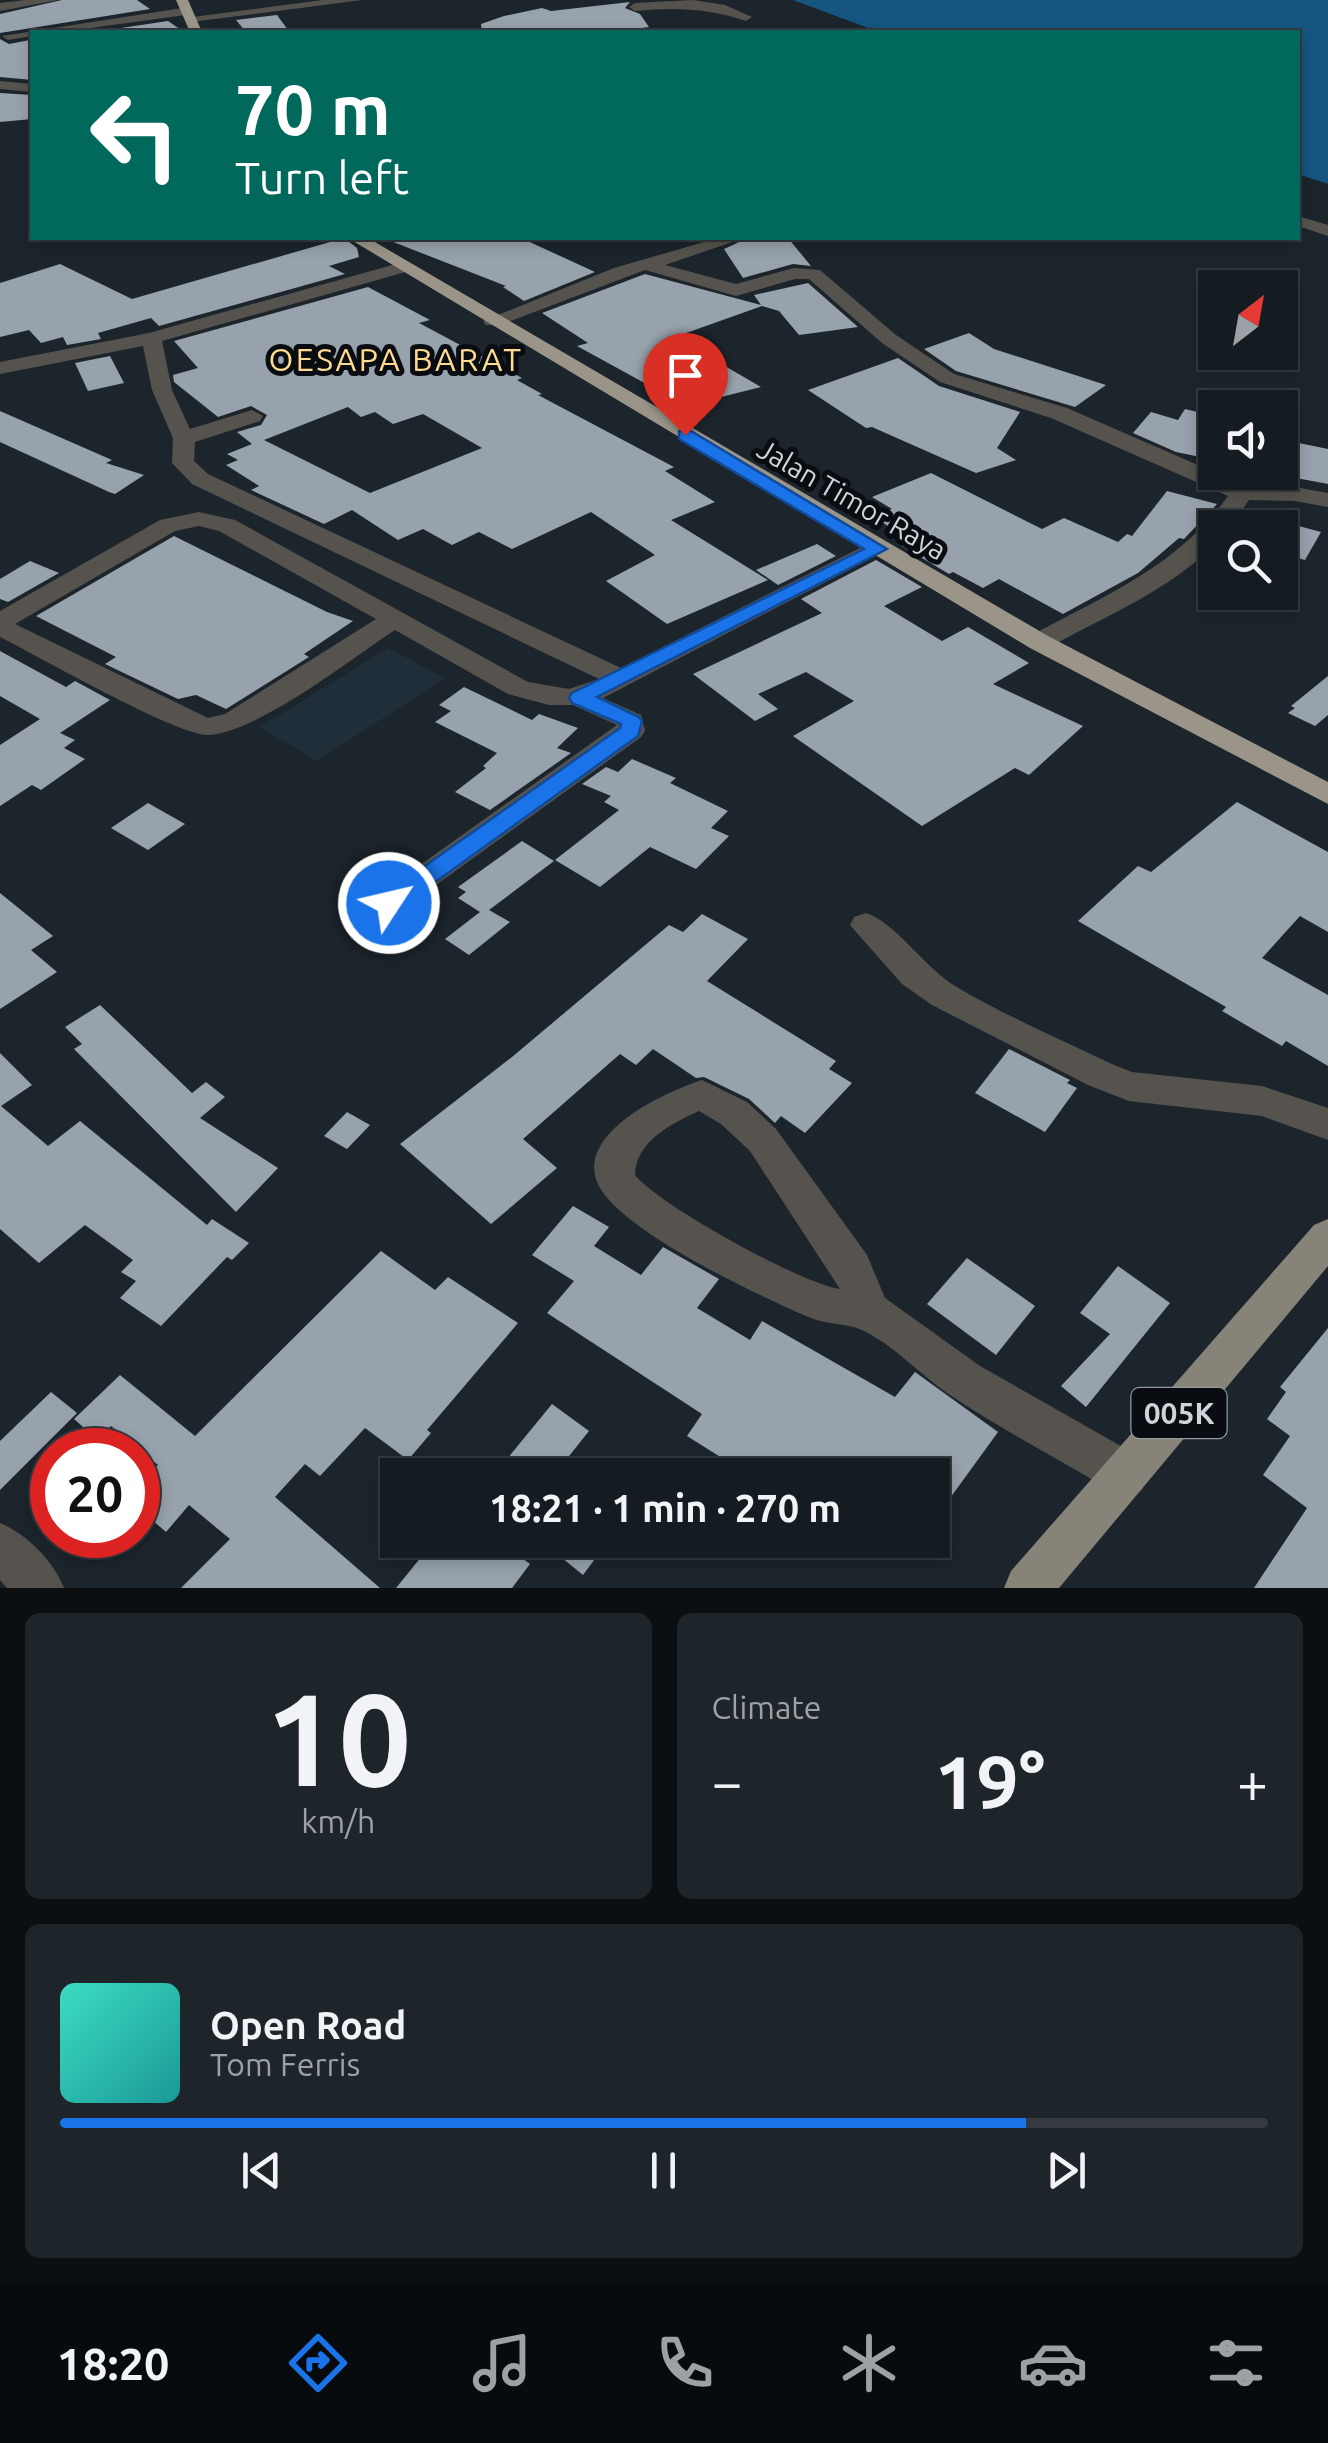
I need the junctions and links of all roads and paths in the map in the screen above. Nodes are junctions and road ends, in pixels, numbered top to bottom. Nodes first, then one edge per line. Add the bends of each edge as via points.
1 (52, 0) edge
2 (356, 0) edge
3 (619, 0) edge
4 (0, 7) edge
5 (635, 8) junction
6 (188, 10) edge
7 (746, 17) dead end
8 (650, 20) dead end
9 (50, 30) edge
10 (30, 33) edge
11 (8, 36) dead end
12 (0, 85) edge
13 (30, 88) edge
14 (1300, 222) edge
15 (1328, 231) edge
16 (359, 240) edge
17 (728, 240) edge
18 (646, 264) junction
19 (403, 267) junction
20 (492, 321) junction
21 (152, 338) junction
22 (0, 368) edge
23 (252, 416) dead end
24 (184, 438) junction
25 (1242, 493) junction
26 (1328, 500) edge
27 (1230, 510) edge
28 (1198, 547) edge
29 (877, 549) junction
30 (394, 618) junction
31 (0, 624) edge
32 (1039, 642) junction
33 (620, 678) junction
34 (580, 698) junction
35 (1328, 794) edge
36 (389, 903) dead end
37 (866, 925) dead end
38 (1328, 1124) edge
39 (1328, 1237) edge
40 (869, 1311) junction
41 (1126, 1474) junction
42 (0, 1546) edge
43 (40, 1588) edge
44 (1028, 1588) edge

1 - 4 street
2 - 6 street
3 - 5 street
5 - 7 street via 713,1
5 - 8 street
6 - 9 street
10 - 11 street
12 - 13 street
14 - 15 street
16 - 19 highway, Jalan Timor Raya
17 - 18 street
18 - 20 street
18 - 25 street via 736,290 814,274 947,378 1059,413
19 - 20 highway, Jalan Timor Raya
19 - 21 street
20 - 29 highway, Jalan Timor Raya
21 - 22 street
21 - 24 street via 156,378
23 - 24 street
24 - 33 street via 182,463 200,480
25 - 26 street
25 - 27 street
28 - 32 street via 1142,587
29 - 32 highway, Jalan Timor Raya
29 - 33 street
30 - 31 street via 227,525 198,519 168,525
30 - 31 street via 234,722 206,727
30 - 34 street via 518,688 559,700
32 - 35 highway, Jalan Timor Raya
33 - 34 street
34 - 36 street via 632,721 631,731
37 - 38 street via 944,996 1101,1075 1129,1086 1262,1100
39 - 41 main road, 005K
40 - 40 street via 853,1268 763,1140 734,1113 702,1095 680,1101 630,1137 618,1154 615,1179 622,1188 681,1232 828,1306
40 - 41 street via 965,1380
41 - 44 main road, 005K
42 - 43 street

